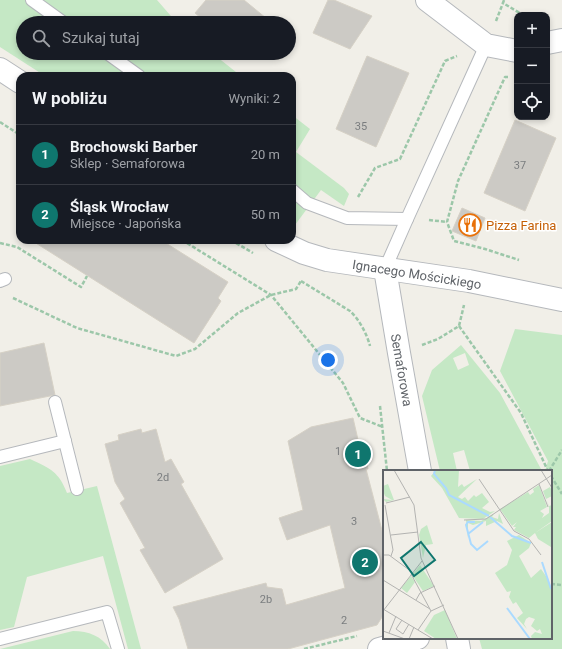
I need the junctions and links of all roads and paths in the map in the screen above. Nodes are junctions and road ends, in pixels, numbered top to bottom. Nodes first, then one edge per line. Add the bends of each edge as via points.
1 (32, 0) edge
2 (427, 0) edge
3 (503, 2) edge
4 (500, 11) dead end
5 (518, 12) edge
6 (54, 16) edge
7 (562, 40) edge
8 (550, 43) edge
9 (486, 45) junction
10 (514, 51) edge
11 (117, 60) edge
12 (0, 69) edge
13 (133, 72) edge
14 (511, 76) dead end
15 (16, 79) edge
16 (0, 122) edge
17 (16, 132) edge
18 (296, 193) edge
19 (347, 218) junction
20 (407, 219) junction
21 (0, 243) edge
22 (188, 244) edge
23 (239, 244) edge
24 (285, 244) edge
25 (257, 255) dead end
26 (519, 260) dead end
27 (386, 269) junction
28 (87, 276) dead end
29 (295, 277) dead end
30 (301, 281) junction
31 (271, 295) junction
32 (12, 298) dead end
33 (562, 300) edge
34 (464, 305) dead end
35 (460, 326) junction
36 (419, 346) dead end
37 (370, 347) dead end
38 (55, 402) dead end
39 (382, 414) dead end
40 (383, 427) junction
41 (65, 441) junction
42 (562, 450) edge
43 (0, 457) edge
44 (387, 470) edge
45 (420, 470) edge
46 (548, 470) edge
47 (549, 470) edge
48 (552, 478) edge
49 (77, 489) dead end
50 (562, 494) edge
51 (552, 584) edge
52 (562, 585) edge
53 (363, 634) dead end
54 (0, 639) edge
55 (414, 639) edge
56 (457, 639) edge
57 (118, 649) edge
58 (304, 649) edge
59 (379, 649) edge
60 (459, 649) edge

1 - 6 lane
2 - 9 street
3 - 4 path
3 - 5 path
7 - 8 street
9 - 10 street
9 - 19 path via 445,61 400,159 375,168
9 - 20 lane
11 - 13 lane
12 - 15 street
14 - 26 path via 505,78 458,181 447,222 454,241
16 - 17 path
18 - 19 lane via 307,203
19 - 20 lane
20 - 27 lane
21 - 28 path via 17,247 81,287
22 - 31 path
23 - 25 path
24 - 27 street, Ignacego Mościckiego via 327,260
27 - 33 street, Ignacego Mościckiego via 469,281
27 - 45 street, Semaforowa
29 - 30 path
30 - 31 path via 296,289
30 - 37 path via 355,315
31 - 32 path via 238,313 195,349 176,356 77,328
31 - 40 path via 343,383 360,418
34 - 35 path
35 - 36 path via 438,339
35 - 46 path via 521,413
38 - 41 lane
39 - 40 path
40 - 44 path
41 - 43 lane
41 - 49 lane
42 - 47 path
48 - 50 path
51 - 52 path
53 - 58 path
54 - 57 lane via 107,612
55 - 59 street
56 - 60 street

